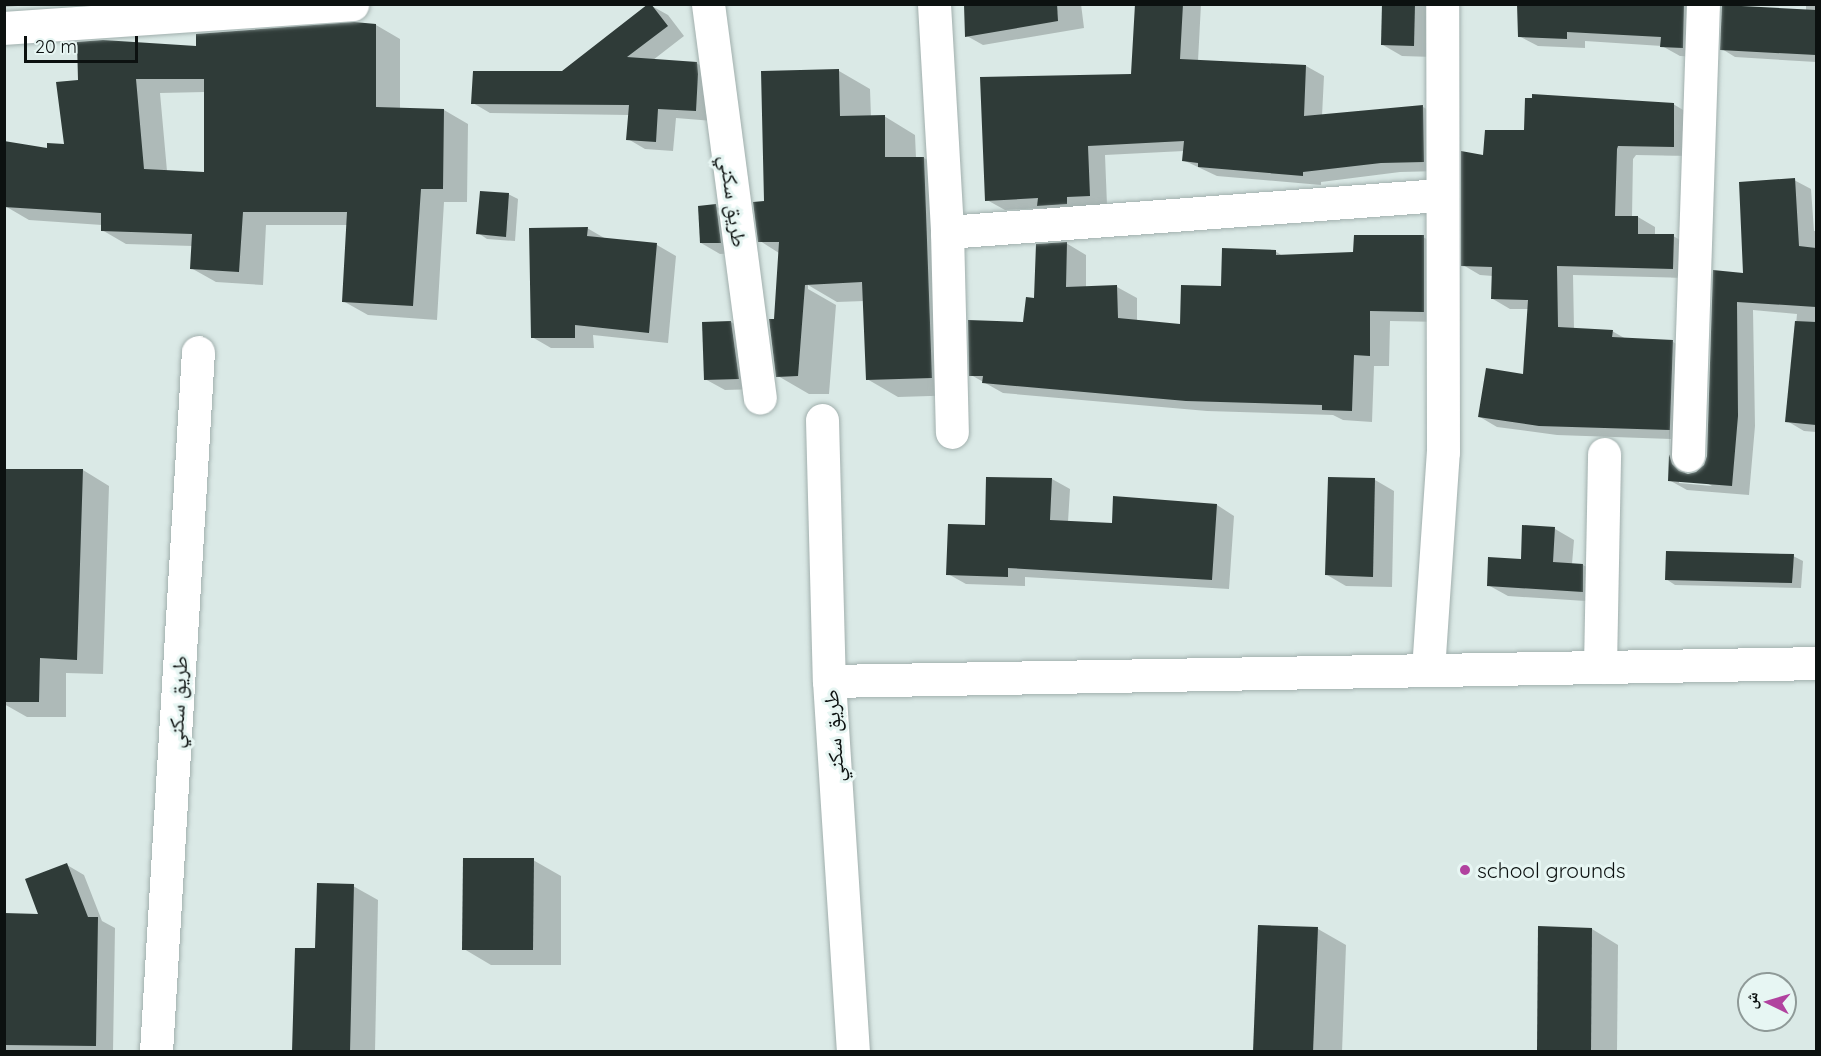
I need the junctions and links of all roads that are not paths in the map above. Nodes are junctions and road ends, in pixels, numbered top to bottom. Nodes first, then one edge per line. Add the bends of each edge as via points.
1 (708, 4) edge
2 (934, 4) edge
3 (1442, 4) edge
4 (1703, 4) edge
5 (342, 5) edge
6 (4, 27) edge
7 (1442, 195) junction
8 (947, 232) junction
9 (198, 351) dead end
10 (760, 398) dead end
11 (822, 420) dead end
12 (952, 432) dead end
13 (1604, 454) dead end
14 (1688, 455) dead end
15 (1816, 663) edge
16 (1600, 667) junction
17 (1428, 670) junction
18 (829, 681) junction
19 (156, 1052) edge
20 (853, 1052) edge

1 - 10 street, طريق سكني
2 - 8 street
3 - 7 street
4 - 14 street
5 - 6 street
7 - 8 street
7 - 17 street via 1443,452
8 - 12 street
9 - 19 street, طريق سكني
11 - 18 street, طريق سكني
13 - 16 street
15 - 16 street
16 - 17 street
17 - 18 street
18 - 20 street, طريق سكني

